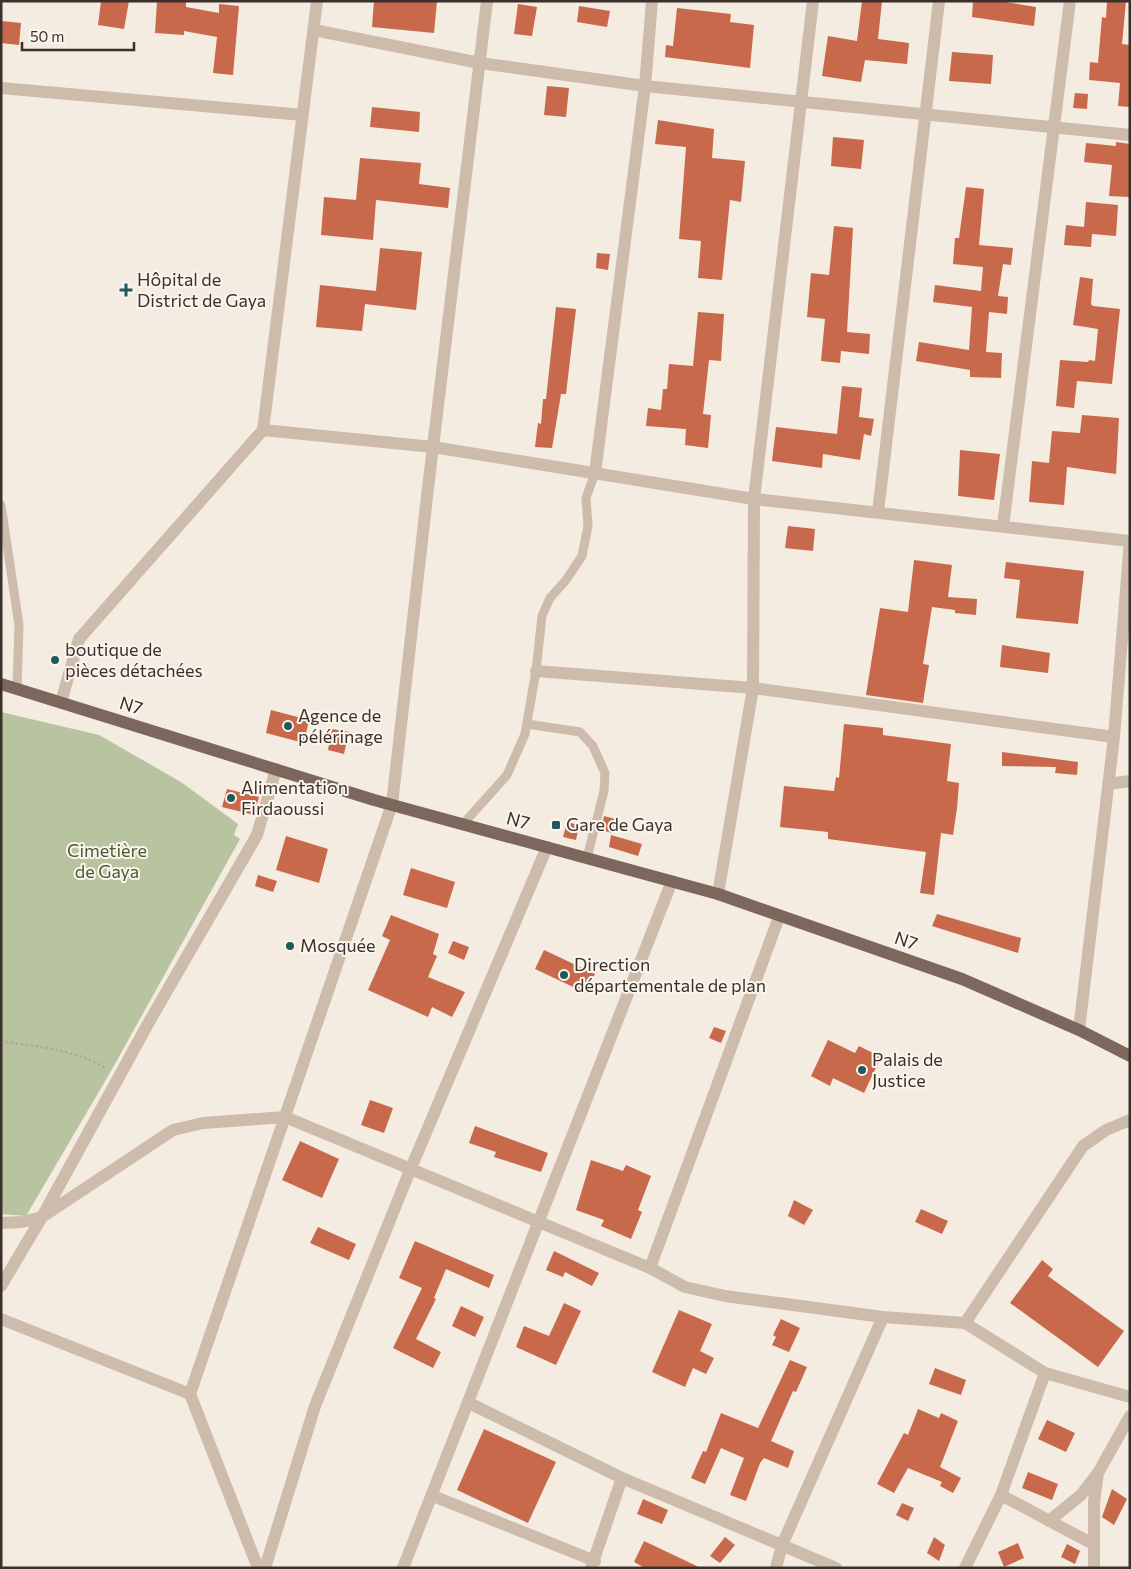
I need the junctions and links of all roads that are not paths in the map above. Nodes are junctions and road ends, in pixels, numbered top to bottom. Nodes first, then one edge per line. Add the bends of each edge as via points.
1 (317, 1) edge
2 (488, 1) edge
3 (652, 1) edge
4 (813, 1) edge
5 (938, 1) edge
6 (1070, 1) edge
7 (314, 30) junction
8 (480, 63) junction
9 (645, 86) junction
10 (1, 88) edge
11 (802, 100) junction
12 (924, 112) junction
13 (303, 115) junction
14 (1053, 125) junction
15 (1130, 134) edge
16 (263, 430) junction
17 (433, 447) junction
18 (595, 473) junction
19 (754, 499) junction
20 (1, 504) edge
21 (878, 512) junction
22 (1002, 526) junction
23 (536, 671) junction
24 (1, 684) edge
25 (753, 688) junction
26 (17, 689) junction
27 (61, 702) junction
28 (527, 724) junction
29 (1114, 737) junction
30 (276, 769) junction
31 (1130, 781) edge
32 (1108, 784) junction
33 (392, 804) junction
34 (463, 824) junction
35 (547, 847) junction
36 (587, 858) junction
37 (672, 881) junction
38 (718, 894) junction
39 (779, 916) junction
40 (1079, 1030) junction
41 (1130, 1056) edge
42 (285, 1117) junction
43 (1130, 1120) edge
44 (411, 1168) junction
45 (42, 1217) junction
46 (539, 1222) junction
47 (1, 1224) edge
48 (650, 1268) junction
49 (1, 1286) edge
50 (883, 1317) junction
51 (1, 1319) edge
52 (964, 1324) junction
53 (1045, 1373) junction
54 (190, 1394) junction
55 (1130, 1397) edge
56 (469, 1403) junction
57 (1130, 1416) edge
58 (1098, 1473) junction
59 (622, 1478) junction
60 (1001, 1495) junction
61 (433, 1496) junction
62 (1049, 1521) junction
63 (1093, 1544) junction
64 (782, 1545) junction
65 (593, 1564) edge
66 (258, 1568) edge
67 (265, 1568) edge
68 (403, 1568) edge
69 (776, 1568) edge
70 (836, 1568) edge
71 (965, 1568) edge
72 (1094, 1568) edge

1 - 7 street
2 - 8 street
3 - 9 street
4 - 11 street
5 - 12 street
6 - 14 street
7 - 8 street
7 - 13 street
8 - 9 street
8 - 17 street
9 - 11 street
9 - 18 street
10 - 13 street
11 - 12 street
11 - 19 street
12 - 14 street
12 - 21 street
13 - 16 street
14 - 15 street
14 - 22 street
16 - 17 street
16 - 27 street via 79,639
17 - 18 street
17 - 33 street
18 - 19 street
18 - 23 lane via 586,498 588,526 582,556 550,598 542,616
19 - 21 street
19 - 25 street
20 - 26 lane via 19,625
21 - 22 street
22 - 29 street via 1130,540
23 - 25 street
23 - 28 lane
24 - 26 main road, N7
25 - 29 street
25 - 38 street
26 - 27 main road, N7
27 - 30 main road, N7
28 - 34 lane via 507,776
28 - 36 lane via 580,732 596,752 605,773 604,791
29 - 32 street
30 - 33 main road, N7
30 - 45 street via 257,835
31 - 32 street
32 - 40 street
33 - 34 main road, N7
33 - 42 street
34 - 35 main road, N7
35 - 36 main road, N7
35 - 44 street
36 - 37 main road, N7
37 - 38 main road, N7
37 - 46 street
38 - 39 main road, N7
39 - 40 main road, N7 via 962,979
39 - 48 street
40 - 41 main road, N7
42 - 44 street
42 - 45 street via 202,1123 173,1130
42 - 54 street
43 - 52 street via 1106,1130 1083,1146
44 - 46 street
44 - 67 street via 315,1406
45 - 47 street
45 - 49 street
46 - 48 street
46 - 56 street
48 - 50 street via 685,1287 725,1296
50 - 52 street
50 - 64 street
51 - 54 street
52 - 53 street
53 - 55 street
53 - 60 street
54 - 66 street
56 - 59 street
56 - 61 street
57 - 58 street
58 - 62 street via 1080,1495
58 - 63 street
59 - 64 street
59 - 65 street
60 - 62 street
60 - 71 street
61 - 65 street
61 - 68 street
62 - 63 street
63 - 72 street
64 - 69 street
64 - 70 street

